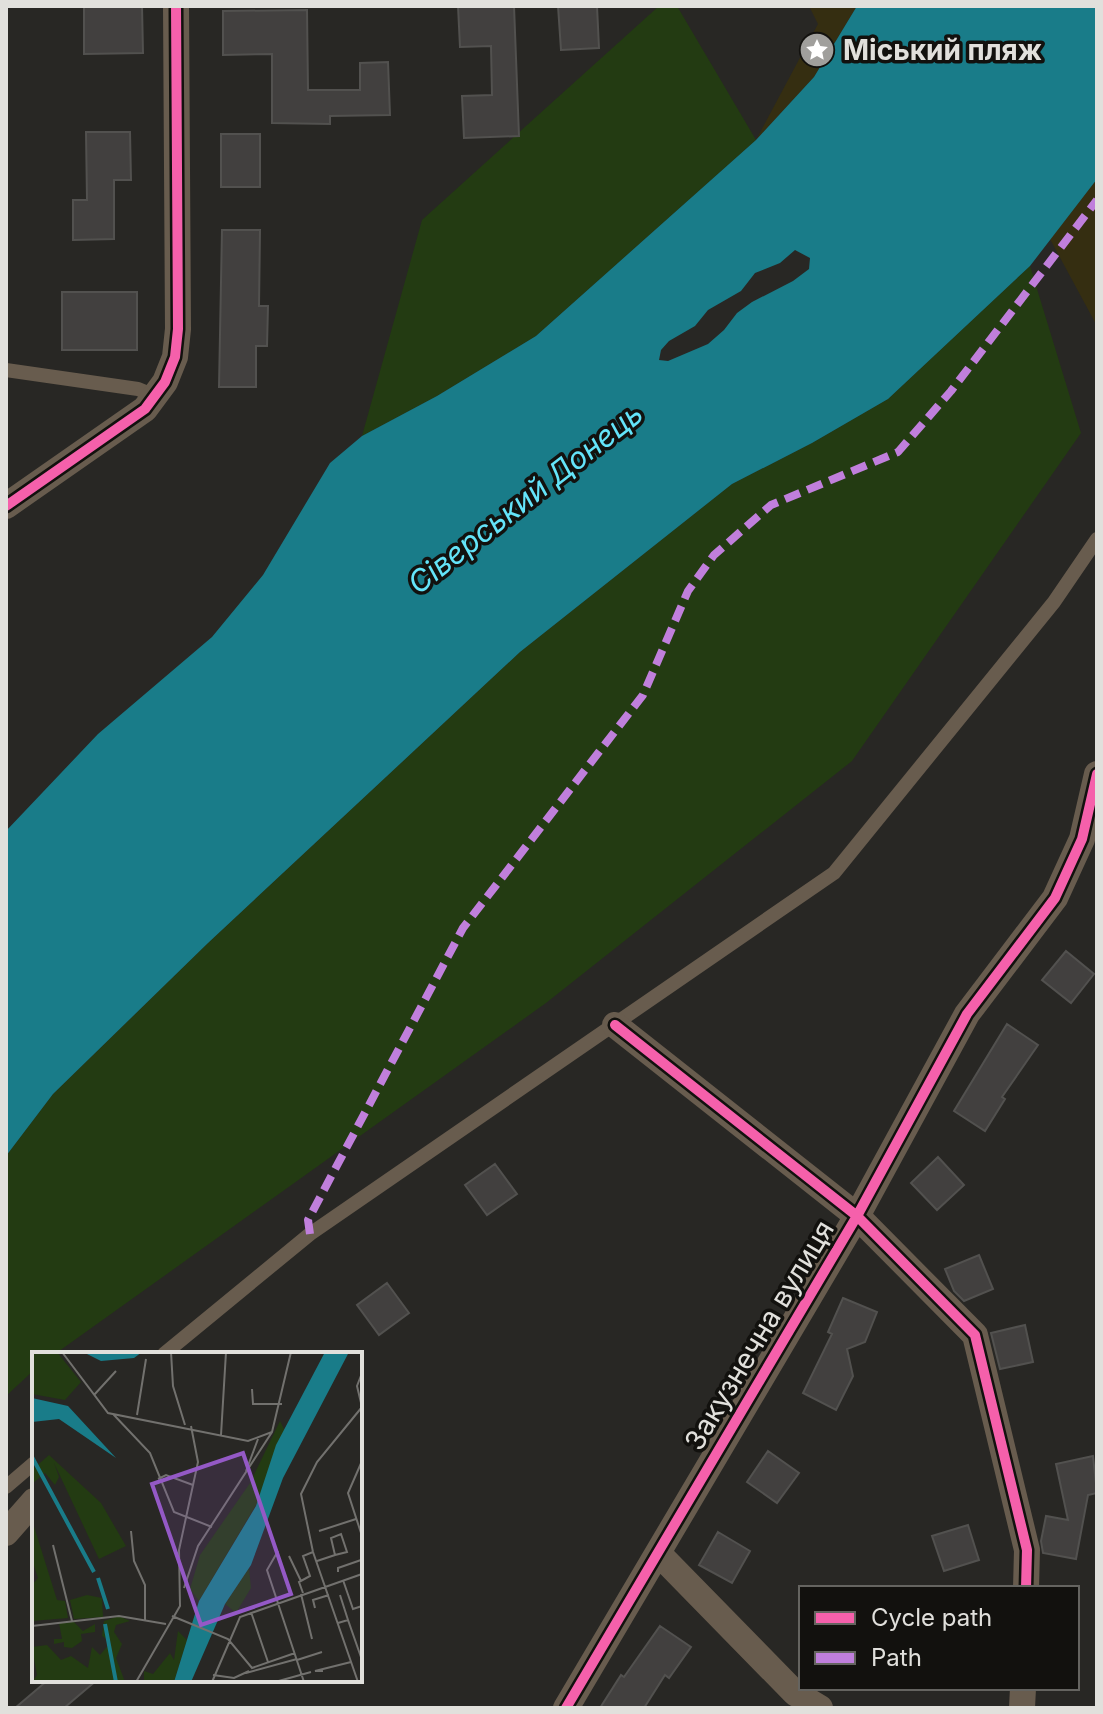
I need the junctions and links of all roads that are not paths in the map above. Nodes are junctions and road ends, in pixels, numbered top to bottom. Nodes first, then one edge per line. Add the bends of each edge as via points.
1 (176, 6) edge
2 (6, 370) edge
3 (155, 396) junction
4 (6, 506) edge
5 (1097, 539) edge
6 (1097, 774) edge
7 (615, 1025) junction
8 (857, 1216) junction
9 (166, 1352) edge
10 (32, 1465) edge
11 (6, 1487) edge
12 (32, 1503) edge
13 (6, 1533) edge
14 (658, 1553) junction
15 (1026, 1586) edge
16 (566, 1708) edge
17 (820, 1708) edge

1 - 3 street via 178,329 175,357
2 - 3 lane
3 - 4 street via 145,409
5 - 7 lane via 1054,602 834,873
6 - 8 street, Закузнечна вулиця via 1082,839 1055,898 967,1014
7 - 8 street
7 - 9 lane via 310,1234
8 - 14 street, Закузнечна вулиця
8 - 15 street via 975,1335 1027,1550
10 - 11 lane
12 - 13 street
14 - 16 street, Закузнечна вулиця
14 - 17 street via 795,1693

